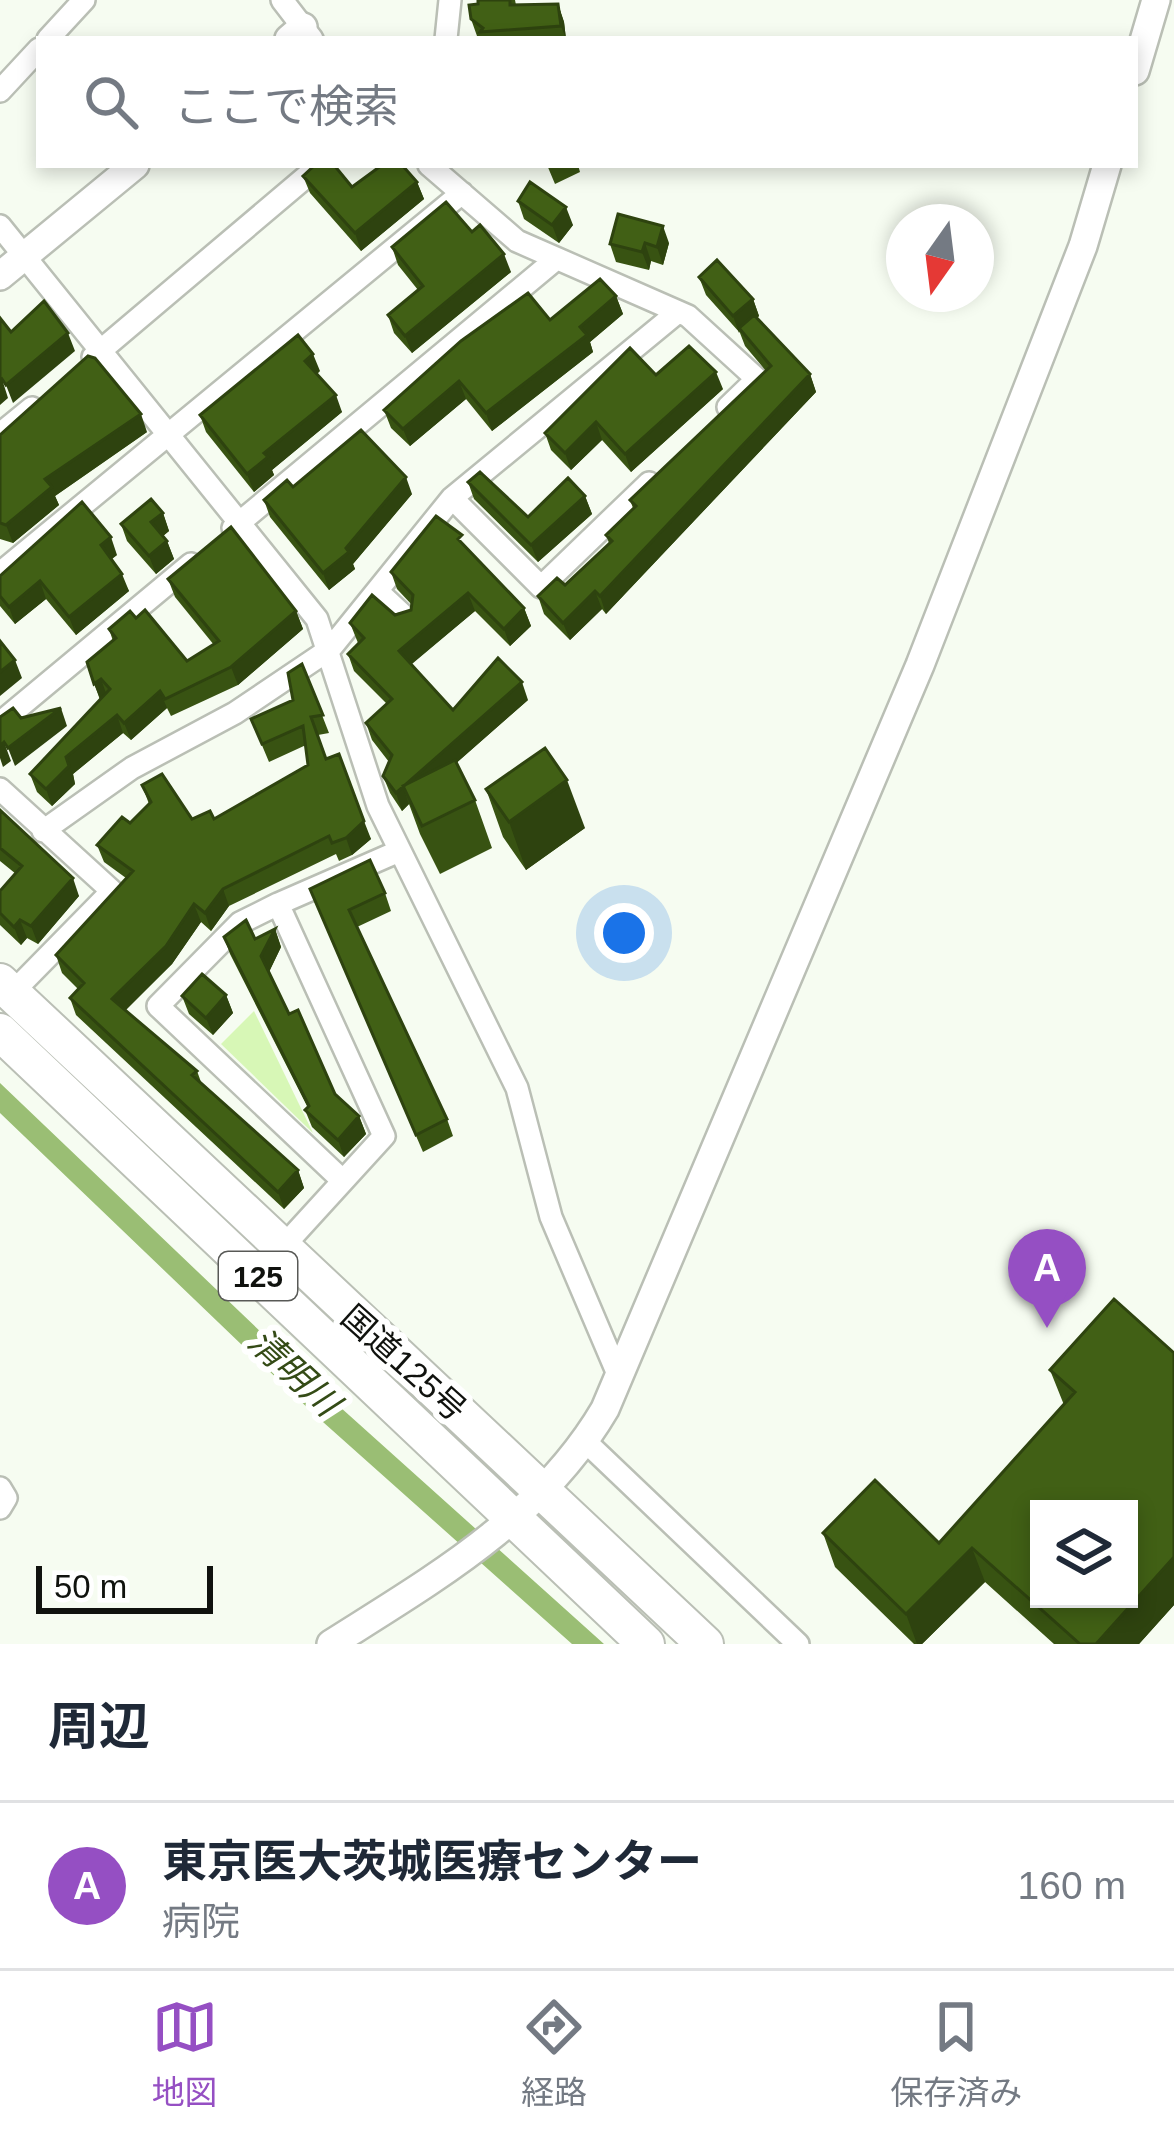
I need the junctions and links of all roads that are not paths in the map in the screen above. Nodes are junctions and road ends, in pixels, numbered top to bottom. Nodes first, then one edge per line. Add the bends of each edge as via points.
1 (84, 0) edge
2 (282, 0) edge
3 (450, 0) edge
4 (1156, 0) edge
5 (302, 35) edge
6 (51, 36) edge
7 (446, 36) edge
8 (36, 52) edge
9 (1138, 61) edge
10 (0, 91) edge
11 (131, 168) edge
12 (316, 168) edge
13 (433, 168) edge
14 (1106, 168) edge
15 (462, 193) junction
16 (0, 226) edge
17 (23, 256) junction
18 (555, 260) junction
19 (0, 276) edge
20 (678, 312) junction
21 (101, 351) junction
22 (707, 427) edge
23 (168, 432) junction
24 (0, 434) edge
25 (674, 459) edge
26 (452, 498) junction
27 (223, 536) junction
28 (0, 573) edge
29 (377, 591) junction
30 (406, 618) edge
31 (330, 649) junction
32 (0, 723) edge
33 (0, 789) edge
34 (43, 831) junction
35 (397, 852) junction
36 (278, 904) junction
37 (6, 988) edge
38 (0, 1032) edge
39 (342, 1180) junction
40 (280, 1250) junction
41 (620, 1379) junction
42 (586, 1442) junction
43 (0, 1488) edge
44 (544, 1490) junction
45 (0, 1508) edge
46 (515, 1521) junction
47 (331, 1644) edge
48 (646, 1644) edge
49 (705, 1644) edge
50 (798, 1644) edge

1 - 6 street
2 - 5 street
3 - 7 street
4 - 9 street
8 - 10 street
11 - 17 street
12 - 21 street
13 - 15 street
14 - 41 street via 1083,247 920,665
15 - 18 street via 517,241
15 - 23 street
16 - 17 street
17 - 19 street
17 - 21 street
18 - 20 street
18 - 27 street
20 - 22 street via 714,334 758,379
20 - 26 street
21 - 23 street
21 - 24 street
23 - 27 street
23 - 28 street
25 - 26 street via 541,587
26 - 29 street
27 - 31 street via 317,619
27 - 32 street
29 - 30 street
29 - 31 street
31 - 34 street
31 - 35 street
33 - 34 street
34 - 37 street via 112,891
35 - 36 street
35 - 41 street via 517,1088 551,1217
36 - 39 street via 384,1136
36 - 39 street via 240,922 158,1006
37 - 40 highway, 国道125号 / 125
38 - 46 highway, 国道125号 / 125
39 - 40 street
40 - 44 highway, 国道125号 / 125
41 - 42 street
42 - 44 street
42 - 50 street
43 - 45 street
44 - 46 street
44 - 49 highway, 国道125号 / 125
46 - 47 street
46 - 48 highway, 国道125号 / 125

